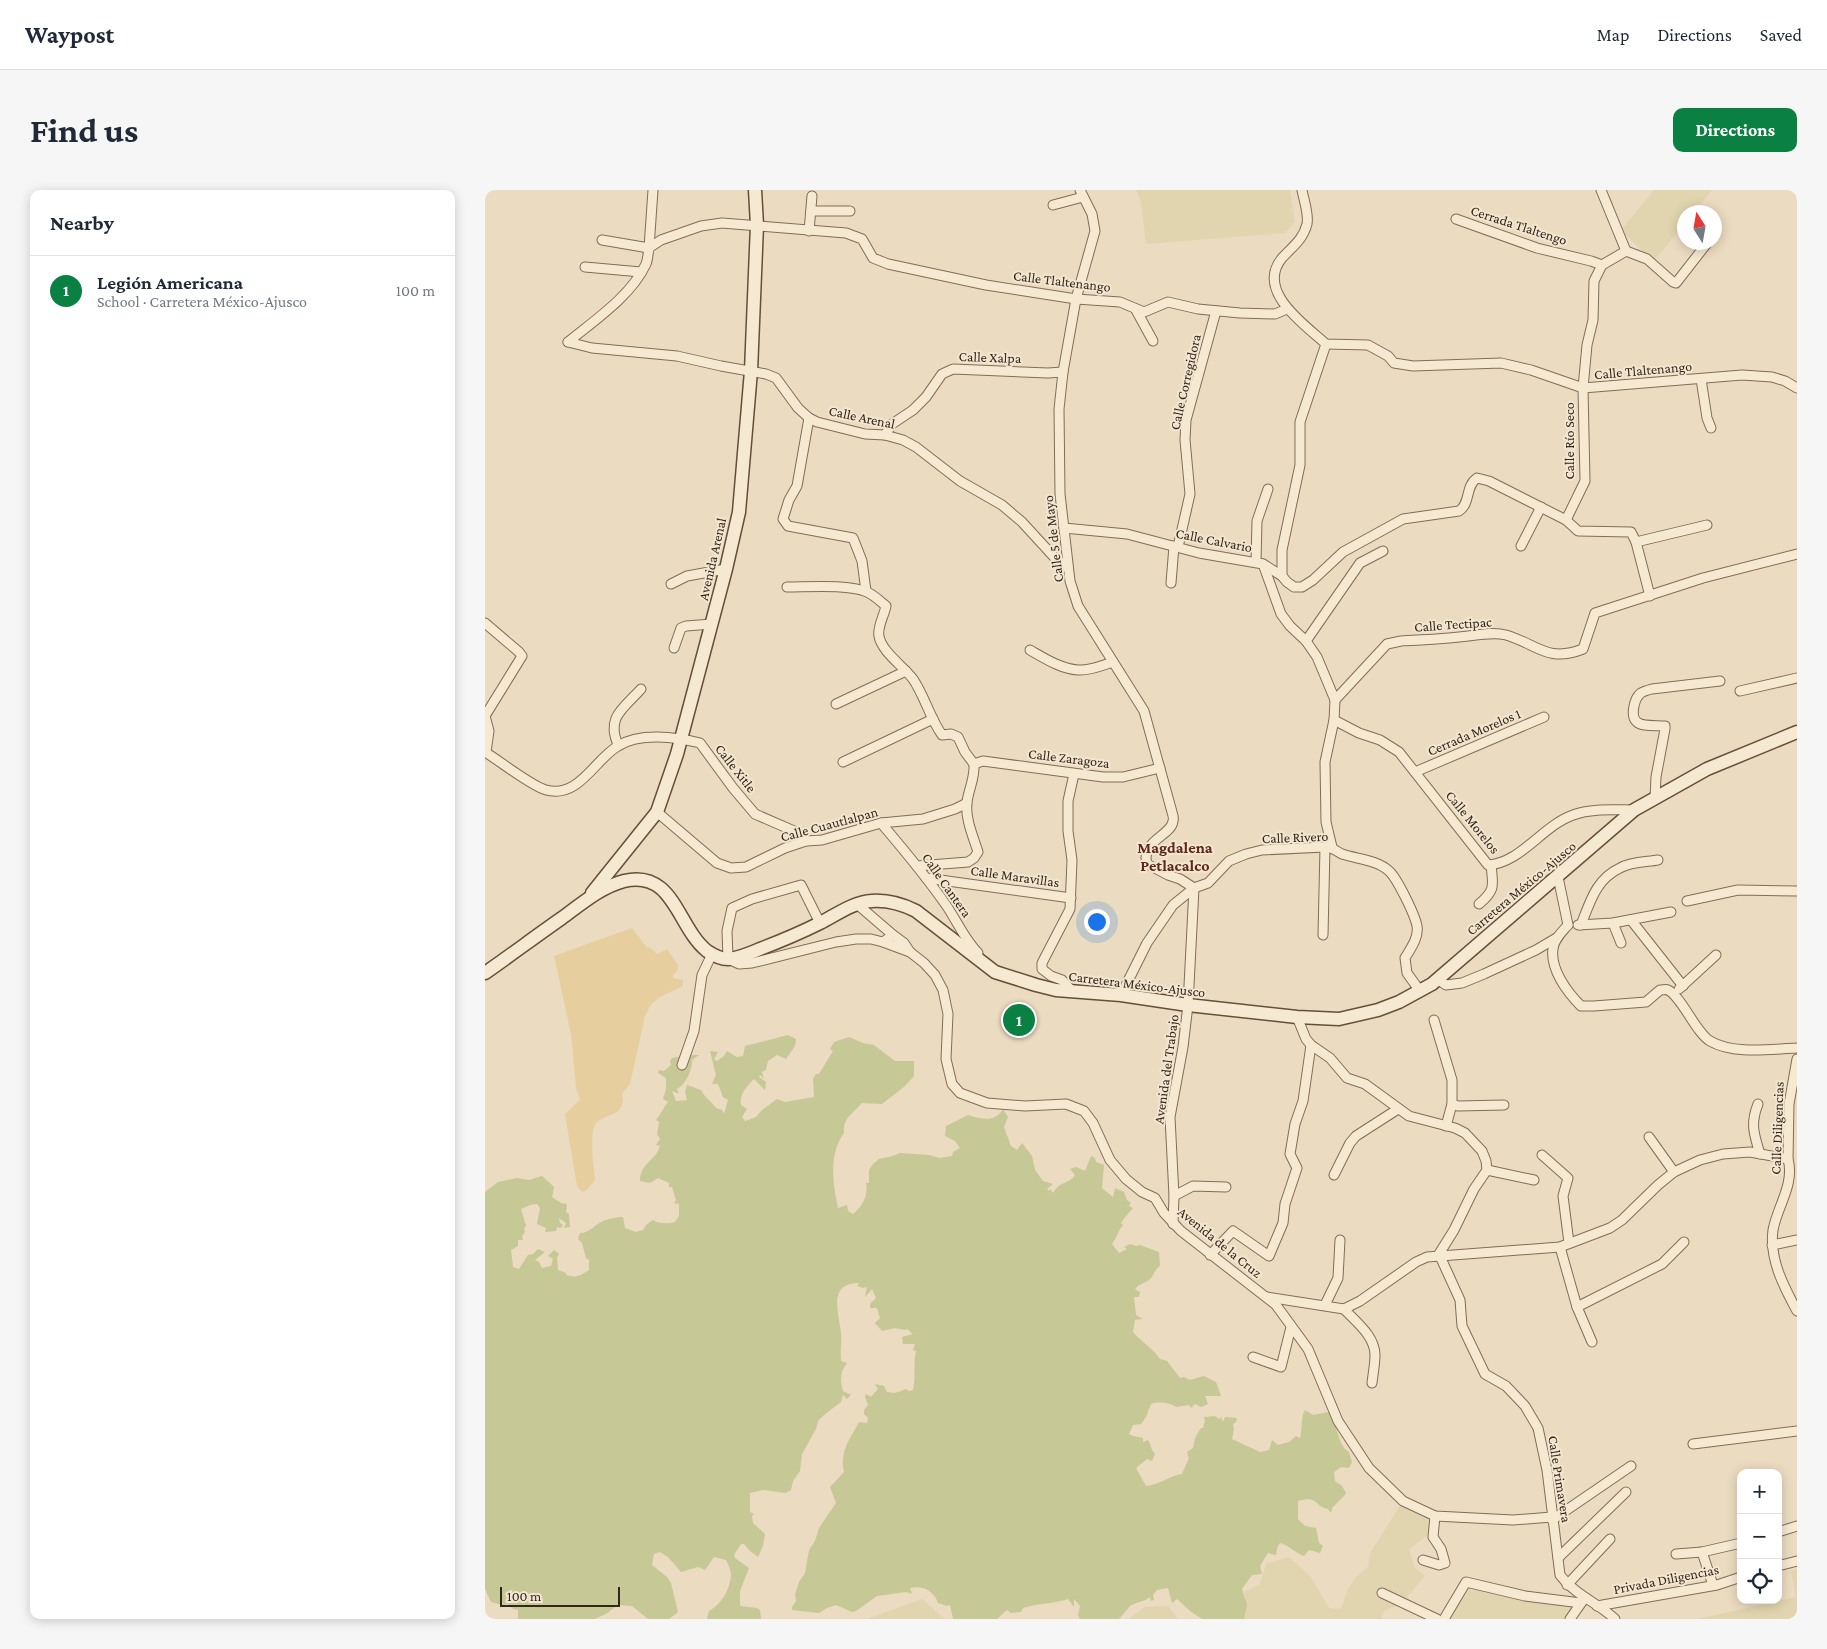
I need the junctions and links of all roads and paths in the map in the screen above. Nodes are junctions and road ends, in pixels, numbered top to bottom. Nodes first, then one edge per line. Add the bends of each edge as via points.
1 (653, 190) edge
2 (755, 190) edge
3 (1302, 190) edge
4 (1601, 190) edge
5 (1082, 193) edge
6 (812, 196) dead end
7 (1053, 205) dead end
8 (811, 211) junction
9 (850, 211) dead end
10 (1456, 219) dead end
11 (757, 225) junction
12 (809, 230) junction
13 (602, 240) dead end
14 (649, 248) junction
15 (1702, 250) edge
16 (1626, 251) junction
17 (1602, 265) junction
18 (585, 267) dead end
19 (641, 272) junction
20 (1076, 299) junction
21 (1287, 309) junction
22 (1136, 310) junction
23 (1216, 311) junction
24 (1153, 340) dead end
25 (1326, 344) junction
26 (751, 372) junction
27 (1063, 372) junction
28 (1701, 379) junction
29 (1583, 388) junction
30 (1797, 388) edge
31 (809, 418) junction
32 (1711, 428) dead end
33 (885, 435) junction
34 (1267, 489) dead end
35 (1541, 507) junction
36 (1566, 520) junction
37 (1707, 525) dead end
38 (1063, 528) junction
39 (1636, 542) junction
40 (1521, 546) dead end
41 (1176, 547) junction
42 (1383, 552) dead end
43 (1797, 554) edge
44 (1260, 563) junction
45 (1069, 568) junction
46 (725, 569) junction
47 (1282, 576) junction
48 (1171, 583) dead end
49 (671, 584) dead end
50 (787, 586) dead end
51 (866, 591) junction
52 (1650, 596) junction
53 (485, 623) edge
54 (712, 624) junction
55 (1306, 641) junction
56 (674, 648) dead end
57 (1029, 650) dead end
58 (1113, 662) junction
59 (906, 671) junction
60 (1797, 678) edge
61 (1721, 681) dead end
62 (641, 689) dead end
63 (1740, 691) dead end
64 (1335, 700) junction
65 (837, 704) dead end
66 (485, 716) edge
67 (1543, 717) dead end
68 (933, 719) junction
69 (1334, 720) junction
70 (1797, 732) edge
71 (681, 738) junction
72 (618, 745) junction
73 (486, 752) edge
74 (843, 762) dead end
75 (974, 764) junction
76 (1160, 768) junction
77 (1415, 772) junction
78 (1074, 774) junction
79 (1655, 798) junction
80 (967, 803) junction
81 (1634, 810) junction
82 (657, 812) junction
83 (881, 823) junction
84 (806, 841) junction
85 (1328, 847) junction
86 (1658, 860) dead end
87 (1491, 865) junction
88 (917, 866) junction
89 (1558, 877) junction
90 (926, 878) junction
91 (1194, 888) junction
92 (1797, 891) edge
93 (1071, 898) junction
94 (585, 901) junction
95 (1687, 901) dead end
96 (857, 904) junction
97 (1479, 904) dead end
98 (1671, 912) dead end
99 (1631, 920) junction
100 (820, 923) junction
101 (1613, 923) junction
102 (1581, 924) junction
103 (1568, 925) junction
104 (893, 934) junction
105 (1323, 935) dead end
106 (1558, 937) junction
107 (883, 942) junction
108 (1621, 943) dead end
109 (910, 952) junction
110 (712, 954) junction
111 (1716, 955) dead end
112 (728, 959) junction
113 (986, 966) junction
114 (485, 973) edge
115 (1437, 980) junction
116 (1683, 986) junction
117 (1420, 991) junction
118 (1073, 992) junction
119 (1121, 995) junction
120 (1673, 995) junction
121 (1188, 1005) junction
122 (1297, 1017) junction
123 (1434, 1020) dead end
124 (1311, 1044) junction
125 (1797, 1048) edge
126 (1797, 1059) edge
127 (682, 1065) dead end
128 (1794, 1092) edge
129 (1452, 1104) junction
130 (1758, 1104) dead end
131 (1504, 1105) dead end
132 (1398, 1109) junction
133 (1446, 1126) junction
134 (1649, 1137) dead end
135 (1761, 1154) junction
136 (1542, 1155) dead end
137 (1792, 1165) edge
138 (1487, 1170) junction
139 (1674, 1172) junction
140 (1334, 1175) dead end
141 (1534, 1180) dead end
142 (1226, 1187) dead end
143 (1174, 1196) junction
144 (1173, 1224) junction
145 (1340, 1240) dead end
146 (1797, 1240) edge
147 (1684, 1242) dead end
148 (1565, 1245) junction
149 (1772, 1245) junction
150 (1439, 1254) junction
151 (1210, 1255) junction
152 (1265, 1296) junction
153 (1325, 1305) junction
154 (1577, 1307) junction
155 (1344, 1309) junction
156 (1797, 1311) edge
157 (1291, 1327) junction
158 (1592, 1342) dead end
159 (1253, 1357) dead end
160 (1372, 1383) dead end
161 (1797, 1431) edge
162 (1693, 1444) dead end
163 (1631, 1466) dead end
164 (1626, 1492) dead end
165 (1435, 1516) junction
166 (1552, 1519) junction
167 (1797, 1526) edge
168 (1782, 1531) edge
169 (1610, 1539) dead end
170 (1737, 1543) edge
171 (1702, 1552) junction
172 (1676, 1554) dead end
173 (1558, 1558) junction
174 (1423, 1560) dead end
175 (1797, 1561) edge
176 (1782, 1565) edge
177 (1737, 1579) edge
178 (1567, 1585) junction
179 (1713, 1585) junction
180 (1382, 1593) dead end
181 (1583, 1600) junction
182 (1597, 1606) junction
183 (1437, 1619) edge
184 (1444, 1619) edge
185 (1570, 1619) edge
186 (1615, 1619) edge

1 - 14 street
2 - 11 main road, Avenida Arenal
3 - 21 street via 1307,223 1301,241 1277,264 1274,282
4 - 16 street
5 - 7 street
5 - 20 street, Calle 5 de Mayo via 1095,231
6 - 8 street
8 - 9 street
8 - 12 street
10 - 17 street, Cerrada Tlaltengo via 1537,248
11 - 12 street, Calle Tlaltenango
11 - 14 street, Calle Tlaltenango via 722,223 701,226 661,240
11 - 26 main road, Avenida Arenal
12 - 20 street, Calle Tlaltenango via 846,233 862,239 873,258 888,264 986,285
13 - 14 street
14 - 19 street via 647,262
15 - 16 street via 1676,282 1647,259
16 - 17 street
17 - 29 street, Calle Río Seco via 1594,281 1593,320
18 - 19 street
19 - 26 street, Calle Arenal via 598,320 568,342 592,348 677,356
20 - 22 street, Calle Tlaltenango via 1120,302
20 - 27 street, Calle 5 de Mayo
21 - 23 street via 1262,315
21 - 25 street
22 - 23 street via 1144,312 1168,302
22 - 24 street
23 - 41 street, Calle Corregidora via 1186,420 1191,494
25 - 29 street, Calle Tlaltenango via 1368,345 1394,363 1413,366 1501,363
25 - 47 street via 1300,422 1300,466 1282,550
26 - 31 street, Calle Arenal via 776,378
26 - 46 main road, Avenida Arenal via 739,512
27 - 33 street, Calle Xalpa via 953,369 942,374 926,397 892,424
27 - 38 street, Calle 5 de Mayo via 1059,410
28 - 29 street, Calle Tlaltenango
28 - 30 street, Calle Tlaltenango via 1742,375 1772,377
28 - 32 street
29 - 36 street, Calle Río Seco via 1585,482
31 - 33 street, Calle Arenal via 865,434
31 - 51 street via 797,486 783,519 788,526 853,538 862,561
33 - 45 street, Calle Arenal via 916,447 960,481 1002,505 1062,565
34 - 44 street via 1257,521
35 - 36 street
35 - 40 street
35 - 47 street via 1477,478 1471,485 1465,507 1459,511 1403,519 1343,552 1302,587 1294,587
36 - 39 street via 1578,531 1631,532
37 - 39 street
38 - 41 street, Calle Calvario via 1127,534
38 - 45 street, Calle 5 de Mayo
39 - 52 street
41 - 44 street, Calle Calvario via 1199,554
41 - 48 street, Calle Corregidora
42 - 55 street via 1360,564
43 - 52 street, Calle Tectipac via 1703,578
44 - 47 street
44 - 55 street, Calle Calvario via 1281,614
45 - 58 street, Calle 5 de Mayo via 1079,606
46 - 49 street via 687,576
46 - 54 main road, Avenida Arenal
50 - 51 street via 846,587
51 - 59 street via 885,606 879,636 883,646
52 - 64 street, Calle Tectipac via 1595,613 1583,649 1572,654 1548,654 1503,634 1387,644
53 - 66 street via 522,656
54 - 56 street via 681,628
54 - 71 main road, Avenida Arenal
55 - 64 street, Calle Calvario via 1317,657
57 - 58 street via 1078,670
58 - 76 street, Calle 5 de Mayo via 1144,711
59 - 65 street
59 - 68 street
60 - 63 street
61 - 79 street via 1652,689 1641,692 1636,698 1635,721 1665,726
62 - 72 street via 614,719
64 - 69 street
66 - 73 street via 489,731
67 - 77 street, Cerrada Morelos 1
68 - 74 street
68 - 75 street via 942,735 959,737
69 - 77 street, Calle Morelos via 1399,752
69 - 85 street via 1325,762
70 - 79 main road, Carretera México-Ajusco via 1707,769
71 - 72 street, Calle Xitle via 646,738
71 - 82 main road, Avenida Arenal
71 - 84 street, Calle Xitle via 700,743 755,814 793,831
72 - 73 street, Calle Xitle via 578,783 555,791 540,788
75 - 78 street, Calle Zaragoza via 983,761
75 - 80 street via 975,774
76 - 78 street, Calle Zaragoza via 1123,777
76 - 91 street, Calle 5 de Mayo via 1174,822 1152,844 1147,864
77 - 87 street, Calle Morelos via 1487,866
78 - 93 street, Calle Maravillas via 1068,809
79 - 81 main road, Carretera México-Ajusco
80 - 83 street, Calle Cuautlalpan via 923,818
80 - 88 street via 968,821 978,852 974,858 968,862
81 - 87 street, Calle Morelos via 1573,815 1498,865
81 - 89 main road, Carretera México-Ajusco
82 - 84 street, Calle Cuautlalpan via 717,863 731,868 745,867
82 - 94 main road, Avenida Arenal
83 - 84 street, Calle Cuautlalpan via 822,840
83 - 88 street, Calle Cantera
85 - 91 street, Calle Rivero via 1262,850 1246,854 1229,861 1208,883
85 - 105 street
85 - 117 street, Calle Rivero via 1379,865 1389,871 1399,884 1417,926 1415,942 1405,958 1407,973
86 - 102 street via 1620,867 1600,883
87 - 97 street via 1493,888
88 - 90 street, Calle Cantera
89 - 103 street
89 - 115 main road, Carretera México-Ajusco
90 - 93 street, Calle Maravillas
90 - 113 street, Calle Cantera
91 - 119 street, Calle Rivero via 1173,905 1159,923
91 - 121 street, Avenida del Trabajo
92 - 95 street via 1738,890
93 - 118 street, Calle Maravillas via 1068,914 1042,969 1062,980
94 - 110 main road via 623,881 649,882 672,898 694,939
94 - 114 main road
96 - 100 main road, Carretera México-Ajusco
96 - 104 street
96 - 113 main road, Carretera México-Ajusco via 883,901 916,911
98 - 99 street
99 - 101 street
99 - 116 street
100 - 112 main road, Carretera México-Ajusco
100 - 112 street via 801,885 751,899 732,908 727,931
101 - 102 street
101 - 108 street
102 - 103 street
103 - 106 street
104 - 107 street
104 - 109 street
106 - 115 street via 1462,983 1446,985
106 - 120 street via 1553,948 1557,971 1581,1006 1645,1002 1660,990 1668,990
107 - 109 street, Avenida de la Cruz
107 - 112 street, Avenida de la Cruz via 856,939 836,942 752,963 739,964
109 - 144 street, Avenida de la Cruz via 935,975 943,990 948,1014 946,1059 953,1084 960,1093 987,1103 1025,1106 1067,1104 1084,1111 1110,1160 1126,1179 1155,1198
110 - 112 main road
110 - 127 street via 702,975 694,1031
111 - 116 street
113 - 118 main road, Carretera México-Ajusco via 1006,977
115 - 117 main road, Carretera México-Ajusco
116 - 120 street
117 - 122 main road, Carretera México-Ajusco via 1357,1016 1339,1019
118 - 119 main road, Carretera México-Ajusco
119 - 121 main road, Carretera México-Ajusco
120 - 125 street via 1707,1040 1723,1047 1753,1050
121 - 122 main road, Carretera México-Ajusco
121 - 143 street, Avenida del Trabajo via 1170,1117
122 - 124 street
123 - 129 street via 1451,1080
124 - 132 street via 1330,1058 1347,1078 1365,1084
124 - 151 street via 1303,1101 1290,1154 1297,1168 1285,1204 1283,1223 1269,1256 1233,1231
126 - 128 street, Calle Diligencias
128 - 137 street, Calle Diligencias via 1789,1104
129 - 131 street
129 - 133 street
130 - 135 street via 1753,1131
132 - 133 street via 1409,1116
132 - 140 street via 1356,1136
133 - 138 street via 1465,1133 1474,1142 1486,1161
134 - 139 street
135 - 137 street
135 - 139 street via 1723,1154
136 - 148 street via 1568,1178 1563,1196
137 - 149 street, Calle Diligencias via 1773,1229
138 - 141 street
138 - 150 street via 1473,1189
139 - 148 street via 1622,1220 1610,1228
142 - 143 street via 1193,1186
143 - 144 street, Avenida del Trabajo
144 - 151 street, Avenida de la Cruz
145 - 153 street via 1338,1278
146 - 149 street
147 - 154 street via 1662,1264
148 - 150 street
148 - 154 street
149 - 156 street, Calle Diligencias via 1777,1267
150 - 155 street via 1416,1262
150 - 166 street, Calle Primavera via 1460,1300 1462,1326 1485,1374 1506,1386 1525,1406 1537,1428 1547,1470
151 - 152 street, Avenida de la Cruz
152 - 153 street, Avenida de la Cruz
152 - 157 street, Avenida de la Cruz via 1276,1305
153 - 155 street, Avenida de la Cruz
154 - 158 street
155 - 160 street via 1373,1343
157 - 159 street via 1281,1367
157 - 165 street, Avenida de la Cruz via 1308,1349 1338,1421 1369,1468 1403,1501
161 - 162 street
163 - 166 street
164 - 173 street
165 - 166 street, Avenida de la Cruz
165 - 174 street via 1433,1537 1445,1563 1439,1565
166 - 173 street, Calle Primavera
167 - 168 street
169 - 178 street
170 - 171 street
171 - 172 street
171 - 179 street
173 - 178 street, Calle Primavera via 1560,1575
175 - 176 street
177 - 179 street, Privada Diligencias
178 - 181 street
179 - 182 street, Privada Diligencias
180 - 183 street
181 - 182 street
181 - 184 street via 1525,1596 1466,1582
181 - 185 street
182 - 186 street

